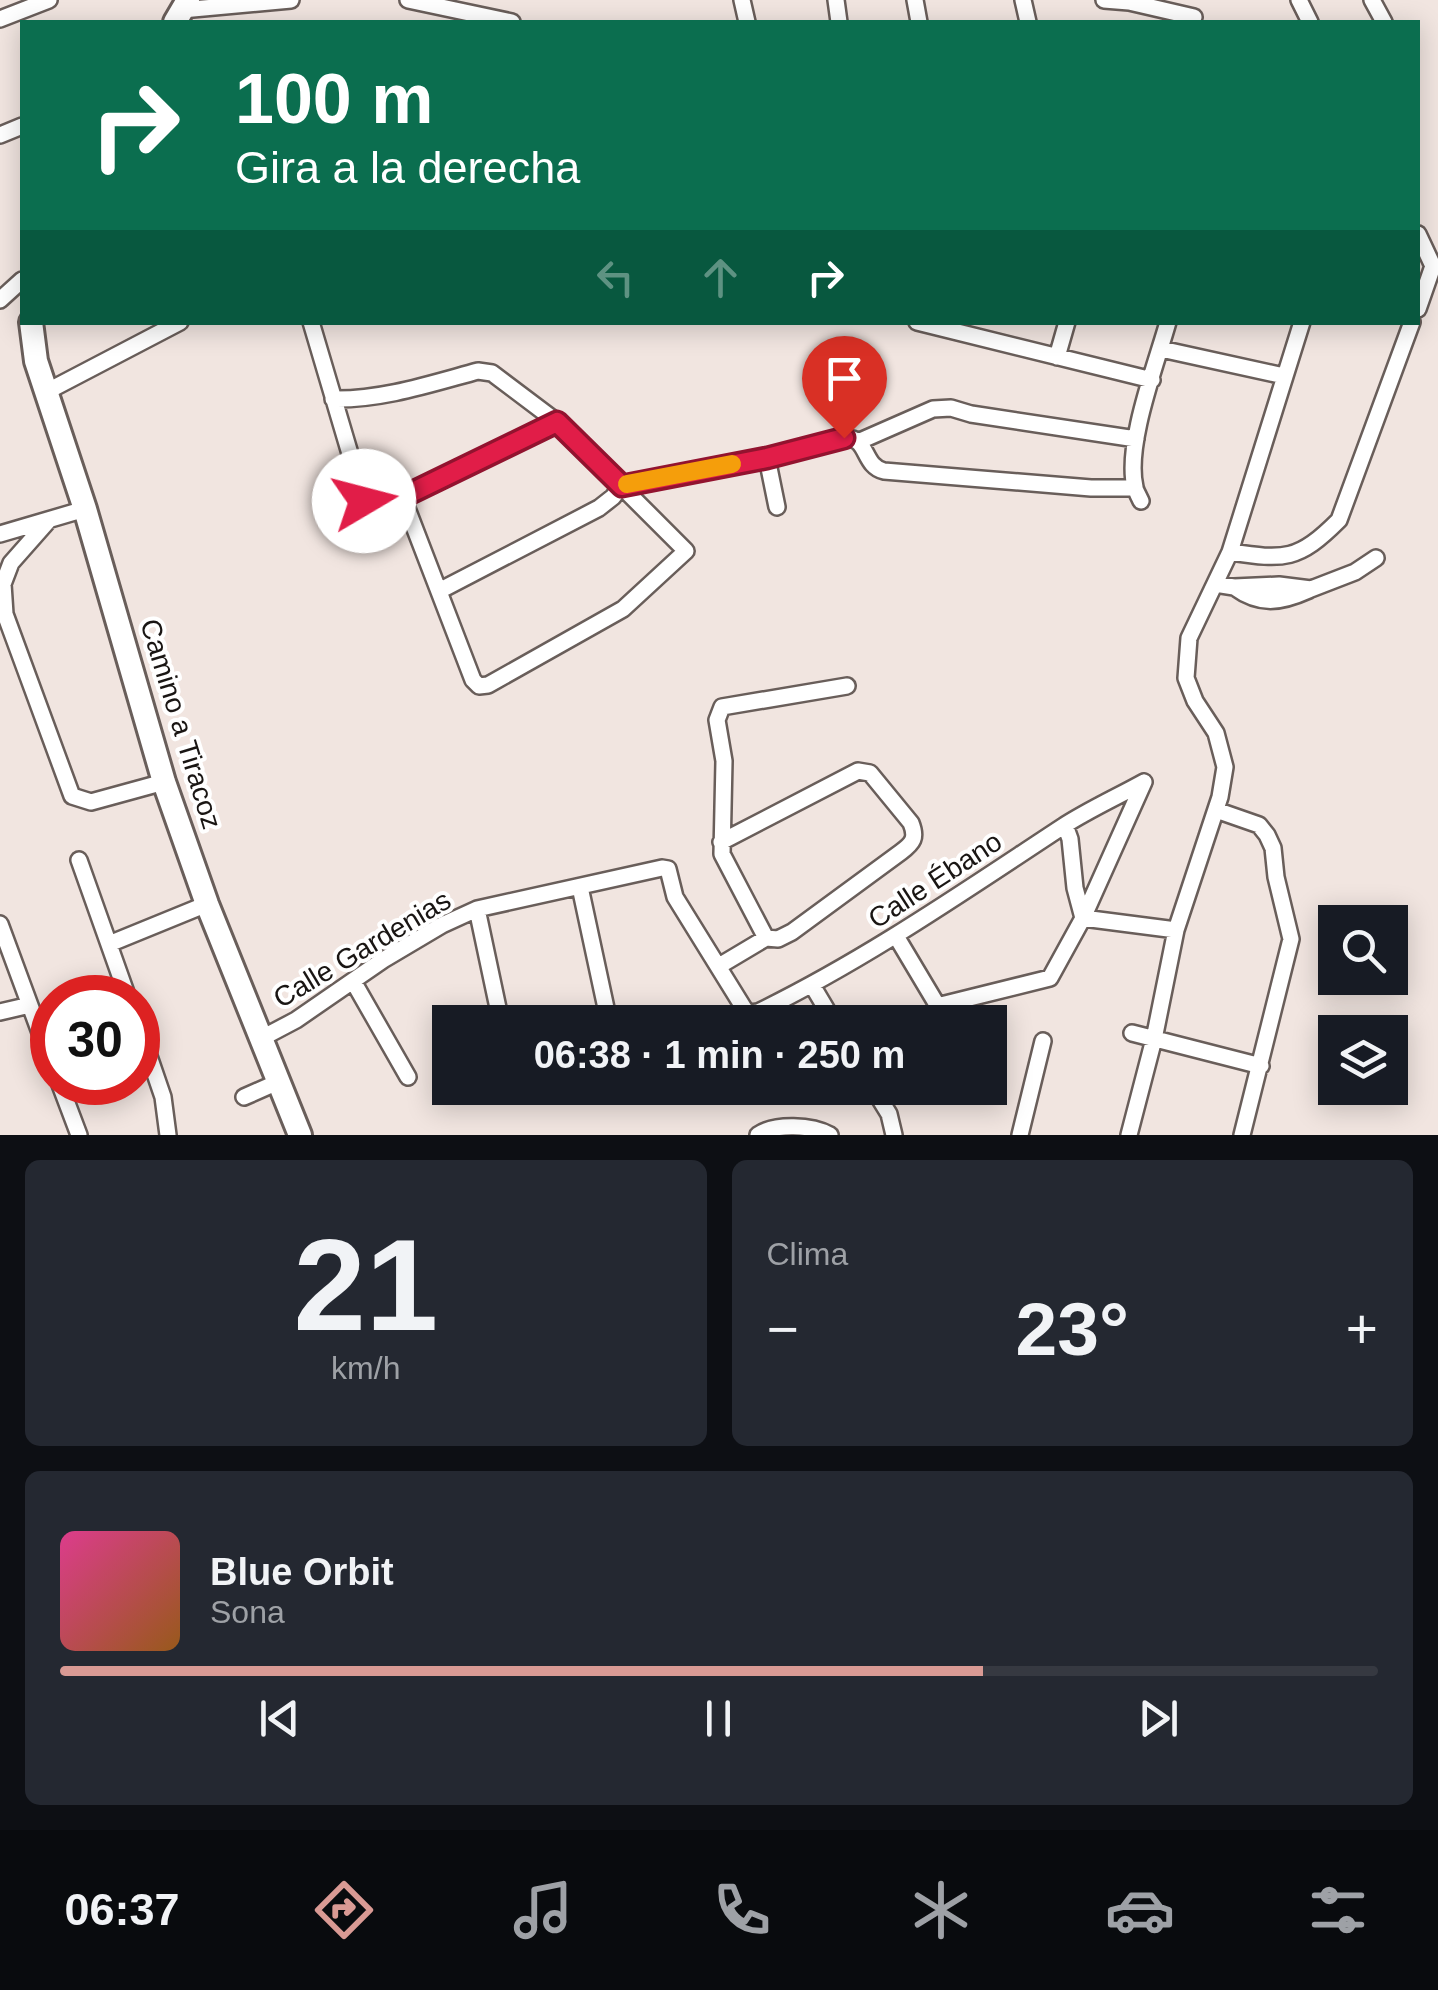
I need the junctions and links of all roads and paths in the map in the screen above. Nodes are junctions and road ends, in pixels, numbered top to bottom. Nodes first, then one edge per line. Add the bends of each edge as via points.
1 (49, 0) edge
2 (291, 0) edge
3 (408, 0) edge
4 (1104, 0) edge
5 (1186, 0) edge
6 (182, 11) edge
7 (0, 19) edge
8 (503, 20) edge
9 (1195, 20) edge
10 (1420, 237) edge
11 (1436, 265) edge
12 (20, 282) edge
13 (0, 300) edge
14 (1420, 304) edge
15 (31, 325) edge
16 (312, 325) edge
17 (1066, 325) edge
18 (1167, 325) edge
19 (1301, 325) edge
20 (1411, 325) edge
21 (944, 326) edge
22 (156, 328) edge
23 (1161, 349) junction
24 (1058, 358) junction
25 (1284, 376) junction
26 (1152, 380) junction
27 (46, 392) junction
28 (332, 399) junction
29 (557, 422) junction
30 (1136, 439) junction
31 (860, 441) junction
32 (767, 458) junction
33 (622, 486) junction
34 (403, 498) junction
35 (777, 507) dead end
36 (86, 509) junction
37 (48, 520) junction
38 (0, 534) edge
39 (1230, 552) junction
40 (1376, 558) dead end
41 (1215, 584) junction
42 (439, 591) junction
43 (847, 686) dead end
44 (164, 782) junction
45 (1216, 810) junction
46 (1065, 824) junction
47 (721, 842) junction
48 (78, 860) dead end
49 (580, 887) junction
50 (207, 904) junction
51 (477, 909) junction
52 (1084, 918) junction
53 (0, 924) edge
54 (1176, 930) junction
55 (896, 936) junction
56 (766, 938) junction
57 (109, 944) junction
58 (720, 966) junction
59 (117, 975) edge
60 (353, 980) junction
61 (812, 985) junction
62 (497, 1005) edge
63 (606, 1005) edge
64 (824, 1005) edge
65 (30, 1006) edge
66 (30, 1011) edge
67 (0, 1012) edge
68 (1132, 1032) dead end
69 (260, 1039) junction
70 (1154, 1039) junction
71 (1043, 1041) dead end
72 (1261, 1066) junction
73 (408, 1077) dead end
74 (278, 1082) junction
75 (160, 1088) edge
76 (244, 1097) dead end
77 (68, 1105) edge
78 (883, 1105) edge
79 (79, 1135) edge
80 (168, 1135) edge
81 (300, 1135) edge
82 (758, 1135) edge
83 (830, 1135) edge
84 (894, 1135) edge
85 (1020, 1135) edge
86 (1129, 1135) edge
87 (1242, 1135) edge

1 - 7 street
2 - 6 street
3 - 8 street
4 - 9 street
5 - 9 street
10 - 11 street
11 - 14 street
12 - 13 street
15 - 27 street, Camino a Tiracoz
16 - 28 street
17 - 24 street
18 - 23 street
19 - 25 street
20 - 39 street via 1339,520 1286,556
21 - 24 street
22 - 27 street
23 - 25 street
23 - 26 street
24 - 26 street
25 - 39 street
26 - 30 street
27 - 36 street, Camino a Tiracoz
28 - 29 street via 387,395 478,371 492,373
28 - 34 street via 364,501 382,507
29 - 33 street
29 - 34 street
30 - 31 street via 951,408 933,409
30 - 31 street via 1138,494 884,471 870,462
31 - 32 street via 844,438
32 - 33 street
32 - 35 street
33 - 42 street via 599,508
33 - 42 street via 686,551 623,609 480,686
34 - 42 street
36 - 37 street
36 - 44 street, Camino a Tiracoz
37 - 38 street
37 - 44 street via 10,562 2,584 5,614 72,796 91,802
39 - 41 street
40 - 41 street via 1311,589
41 - 45 street via 1189,638 1186,678 1216,733 1225,767
43 - 47 street via 722,708
44 - 50 street, Camino a Tiracoz
45 - 54 street
45 - 72 street via 1268,834 1290,939
46 - 52 street
46 - 52 street, Calle Ébano via 1144,782
46 - 55 street, Calle Ébano
47 - 56 street
47 - 56 street via 865,771 911,823 915,839 902,852 792,932
48 - 57 street
49 - 51 street, Calle Gardenias
49 - 58 street, Calle Gardenias via 668,869 675,897
49 - 63 street
50 - 57 street
50 - 69 street, Camino a Tiracoz
51 - 60 street, Calle Gardenias
51 - 62 street
52 - 54 street
52 - 55 street via 1050,978 942,1004
53 - 65 street
54 - 70 street
55 - 61 street, Calle Ébano
56 - 58 street
57 - 59 street
58 - 61 street, Calle Ébano via 750,1013
60 - 69 street, Calle Gardenias
60 - 73 street
61 - 64 street
66 - 67 street
68 - 70 street
69 - 74 street, Camino a Tiracoz
70 - 72 street
70 - 86 street
71 - 85 street
72 - 87 street
74 - 76 street
74 - 81 street, Camino a Tiracoz
75 - 80 street
77 - 79 street
78 - 84 street
82 - 83 street via 770,1128

